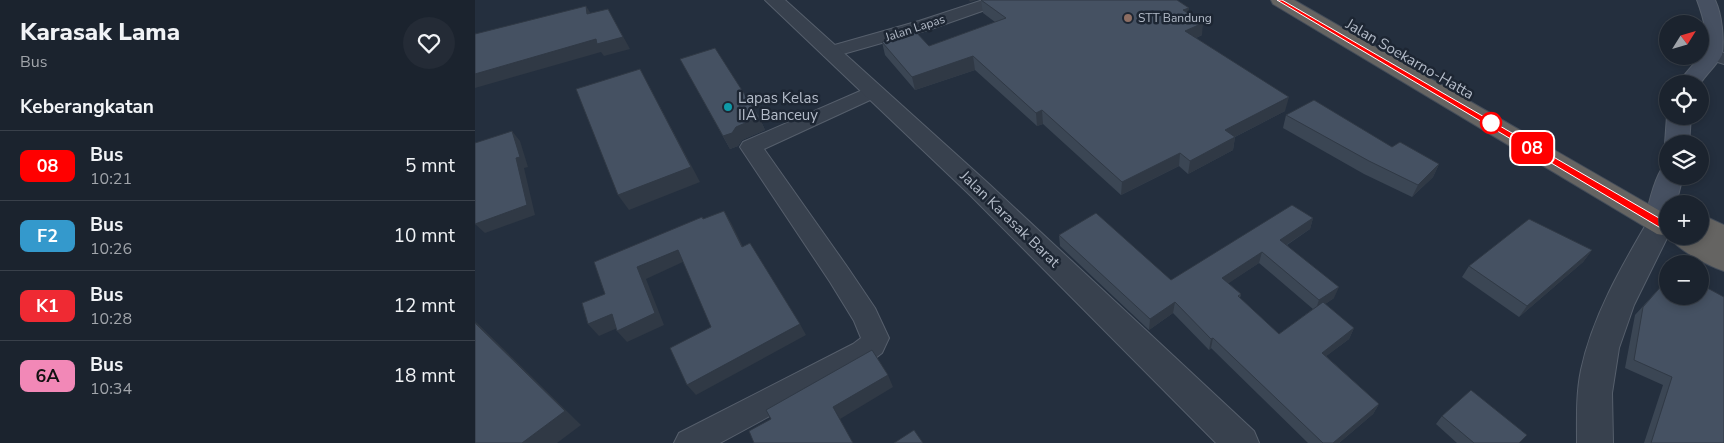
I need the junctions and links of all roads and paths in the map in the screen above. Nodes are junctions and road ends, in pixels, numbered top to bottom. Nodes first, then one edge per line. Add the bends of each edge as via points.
1 (775, 0) edge
2 (999, 0) edge
3 (1280, 0) edge
4 (1308, 0) edge
5 (1706, 0) edge
6 (830, 52) junction
7 (1717, 57) edge
8 (1698, 75) edge
9 (874, 91) junction
10 (1659, 214) edge
11 (1659, 214) edge
12 (1709, 229) edge
13 (1659, 233) edge
14 (1724, 238) edge
15 (1704, 245) edge
16 (1724, 260) edge
17 (690, 443) edge
18 (1241, 443) edge
19 (1595, 443) edge

1 - 6 street, Jalan Karasak Barat
2 - 6 street, Jalan Lapas
3 - 10 highway, Jalan Soekarno-Hatta
4 - 11 highway, Jalan Soekarno-Hatta
5 - 7 main road via 1715,27
6 - 9 street, Jalan Karasak Barat
7 - 8 main road
9 - 17 street via 751,147 865,316 875,338 872,345
9 - 18 street, Jalan Karasak Barat
12 - 14 highway
13 - 19 street via 1632,274 1603,351 1595,392
15 - 16 highway, Jalan Soekarno-Hatta

